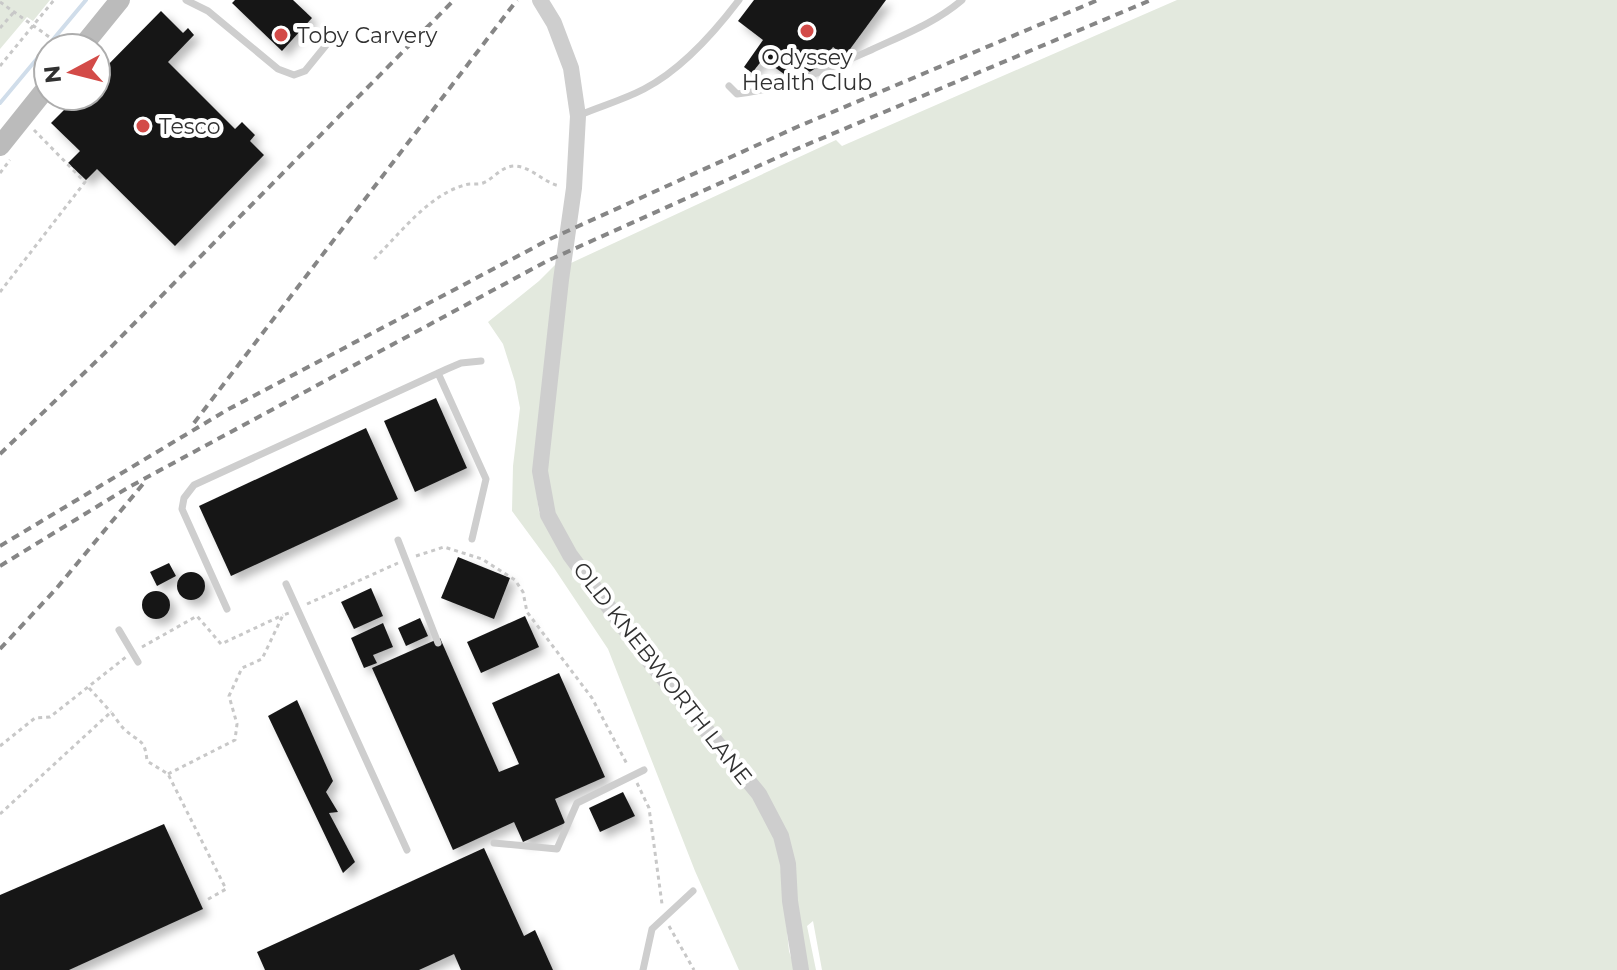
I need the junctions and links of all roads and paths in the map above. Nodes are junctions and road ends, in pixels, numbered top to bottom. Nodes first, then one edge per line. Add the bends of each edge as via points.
1 (54, 0) edge
2 (120, 0) edge
3 (186, 0) edge
4 (540, 0) edge
5 (739, 0) edge
6 (962, 0) edge
7 (0, 2) edge
8 (14, 12) junction
9 (33, 25) junction
10 (0, 28) edge
11 (43, 32) edge
12 (94, 32) edge
13 (336, 33) dead end
14 (0, 66) edge
15 (729, 86) dead end
16 (32, 106) edge
17 (578, 116) junction
18 (38, 134) dead end
19 (0, 146) edge
20 (574, 188) junction
21 (374, 259) dead end
22 (0, 292) edge
23 (481, 361) dead end
24 (438, 373) junction
25 (472, 539) dead end
26 (398, 540) dead end
27 (406, 561) junction
28 (286, 584) dead end
29 (227, 609) dead end
30 (298, 609) junction
31 (119, 630) dead end
32 (438, 643) dead end
33 (138, 662) dead end
34 (89, 688) dead end
35 (111, 712) junction
36 (644, 770) dead end
37 (168, 774) junction
38 (633, 776) junction
39 (0, 814) edge
40 (494, 843) dead end
41 (407, 850) dead end
42 (693, 891) dead end
43 (205, 901) dead end
44 (664, 918) junction
45 (643, 970) edge
46 (694, 970) edge
47 (801, 970) edge

1 - 9 path
2 - 12 main road
3 - 13 lane via 208,11 278,69 294,75 305,71
4 - 17 street, OLD KNEBWORTH LANE via 571,68
5 - 17 lane via 667,75
6 - 15 lane via 941,17 795,81 737,94
7 - 8 path
8 - 9 path
8 - 10 path
9 - 11 path
9 - 14 path
16 - 19 main road
17 - 20 street, OLD KNEBWORTH LANE
18 - 22 path via 85,182
20 - 21 path via 552,184 528,169 508,167 482,183 438,198
20 - 47 street, OLD KNEBWORTH LANE via 540,471 548,515 570,555 646,657 759,794 781,836 788,864
23 - 24 lane
24 - 25 lane via 486,479
24 - 29 lane via 194,485 182,509
26 - 27 lane
27 - 30 path
27 - 32 lane
27 - 38 path via 444,547 482,559 515,580 527,612 592,698
28 - 30 lane
30 - 37 path via 283,615 262,659 242,668 229,696 237,724 235,740
30 - 41 lane
31 - 33 lane
34 - 35 path
35 - 37 path via 146,746 147,761
35 - 39 path
36 - 38 lane
37 - 43 path via 226,889
38 - 40 lane via 577,803 557,849
38 - 44 path via 649,808
42 - 44 lane
44 - 45 lane via 652,929
44 - 46 path

